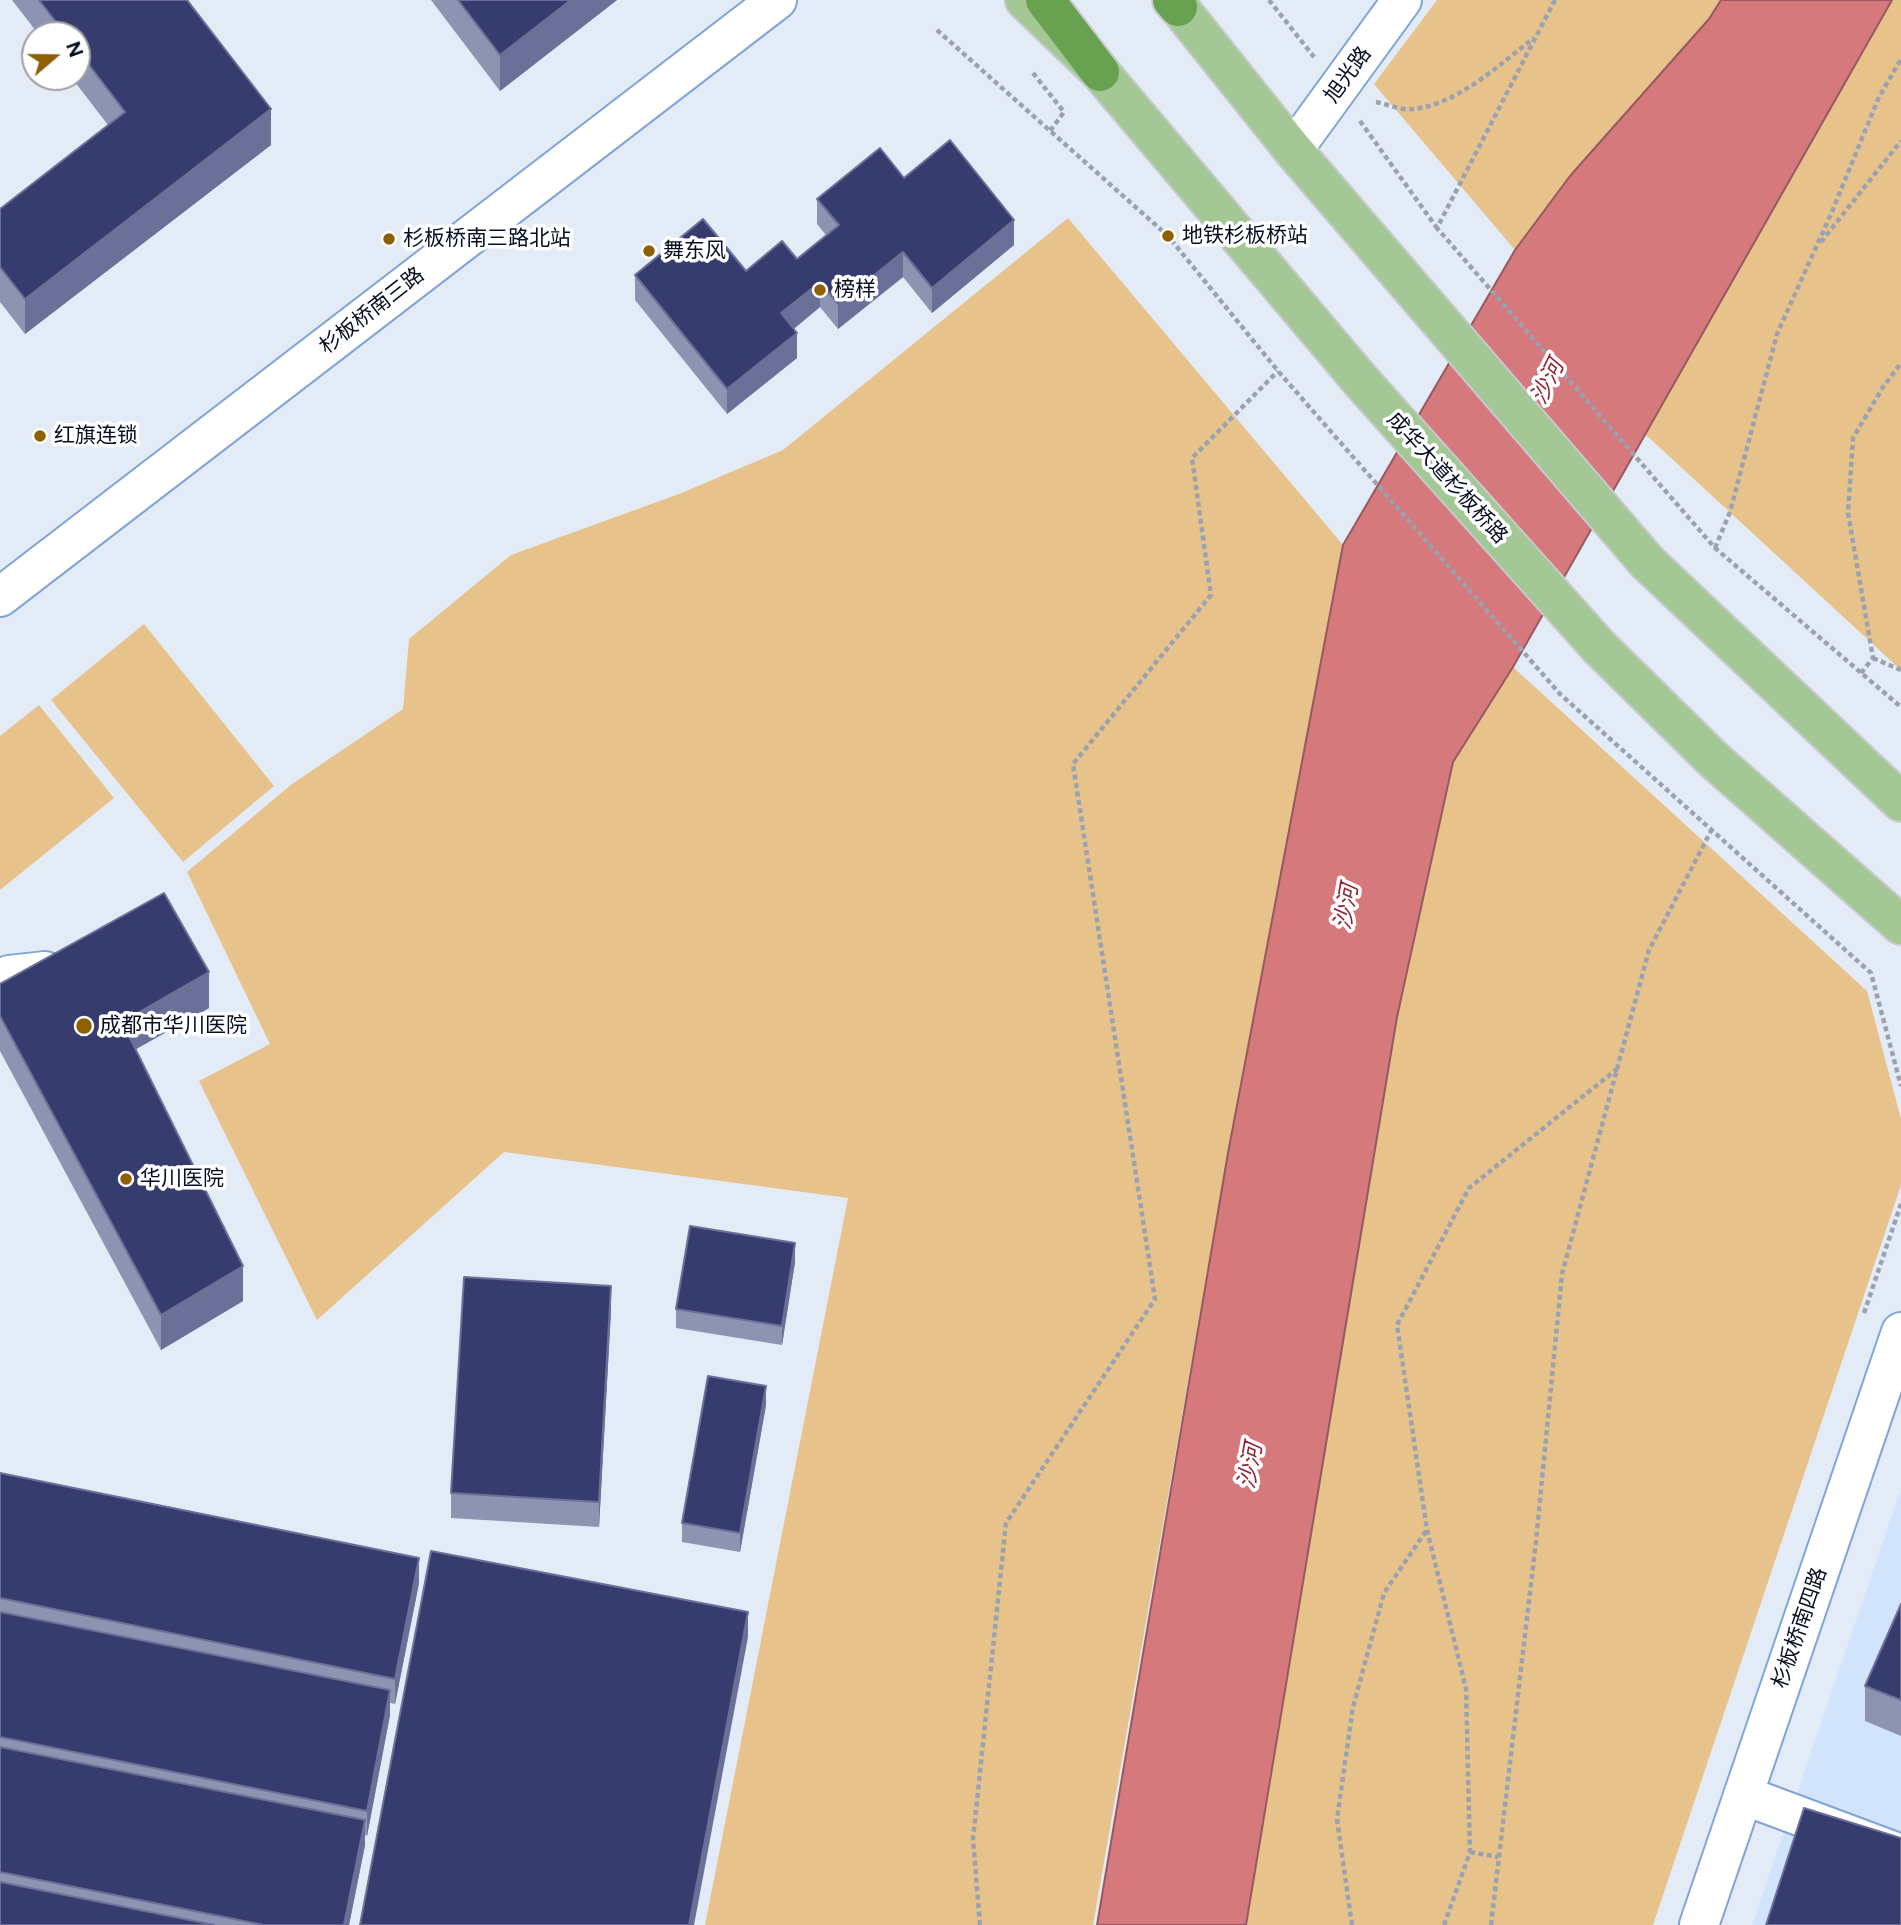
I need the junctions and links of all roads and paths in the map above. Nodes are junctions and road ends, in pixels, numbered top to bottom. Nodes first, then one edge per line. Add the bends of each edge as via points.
1 (777, 0) edge
2 (1025, 0) edge
3 (1045, 0) edge
4 (1269, 0) edge
5 (1402, 0) edge
6 (1555, 0) edge
7 (1174, 2) edge
8 (937, 30) dead end
9 (1537, 35) junction
10 (1901, 59) edge
11 (1100, 72) junction
12 (1033, 73) dead end
13 (1339, 88) junction
14 (1050, 131) junction
15 (1901, 141) edge
16 (1293, 150) junction
17 (1437, 228) junction
18 (1817, 247) junction
19 (1901, 363) edge
20 (1278, 372) junction
21 (1715, 548) junction
22 (0, 597) edge
23 (1873, 657) junction
24 (1901, 670) edge
25 (1861, 673) junction
26 (1901, 707) edge
27 (1901, 802) edge
28 (1711, 831) junction
29 (1901, 925) edge
30 (45, 971) edge
31 (0, 984) edge
32 (1617, 1069) junction
33 (1901, 1086) edge
34 (1901, 1332) edge
35 (1427, 1530) junction
36 (1743, 1795) junction
37 (1470, 1852) junction
38 (1901, 1854) edge
39 (1498, 1857) junction
40 (981, 1925) edge
41 (1352, 1925) edge
42 (1444, 1925) edge
43 (1491, 1925) edge
44 (1699, 1925) edge

1 - 22 street, 杉板桥南三路
2 - 11 main road, 成华大道杉板桥路
3 - 11 highway
4 - 13 path
5 - 13 street, 旭光路
6 - 9 path
7 - 16 main road
8 - 14 path
9 - 13 path via 1475,83 1444,100 1411,110
9 - 17 path
10 - 18 path via 1879,97
11 - 29 main road, 成华大道杉板桥路 via 1361,381 1599,647 1714,760
12 - 14 path via 1065,112
13 - 16 street, 旭光路
13 - 17 path
14 - 20 path via 1168,236
15 - 18 path
16 - 27 main road via 1647,562
17 - 21 path
18 - 21 path via 1777,334 1730,512
19 - 23 path via 1853,438 1848,513
20 - 28 path via 1560,694
20 - 40 path via 1192,458 1211,595 1073,764 1155,1299 1006,1523 973,1839
21 - 25 path
23 - 24 path
23 - 25 path
25 - 26 path
28 - 32 path via 1649,950
28 - 33 path via 1871,973
30 - 31 street via 9,975
32 - 35 path via 1469,1188 1397,1325
32 - 39 path via 1562,1274
34 - 36 street, 杉板桥南四路
35 - 37 path via 1466,1689
35 - 41 path via 1384,1593 1353,1707 1336,1819
36 - 38 street
36 - 44 street, 杉板桥南四路
37 - 39 path
37 - 42 path
39 - 43 path

